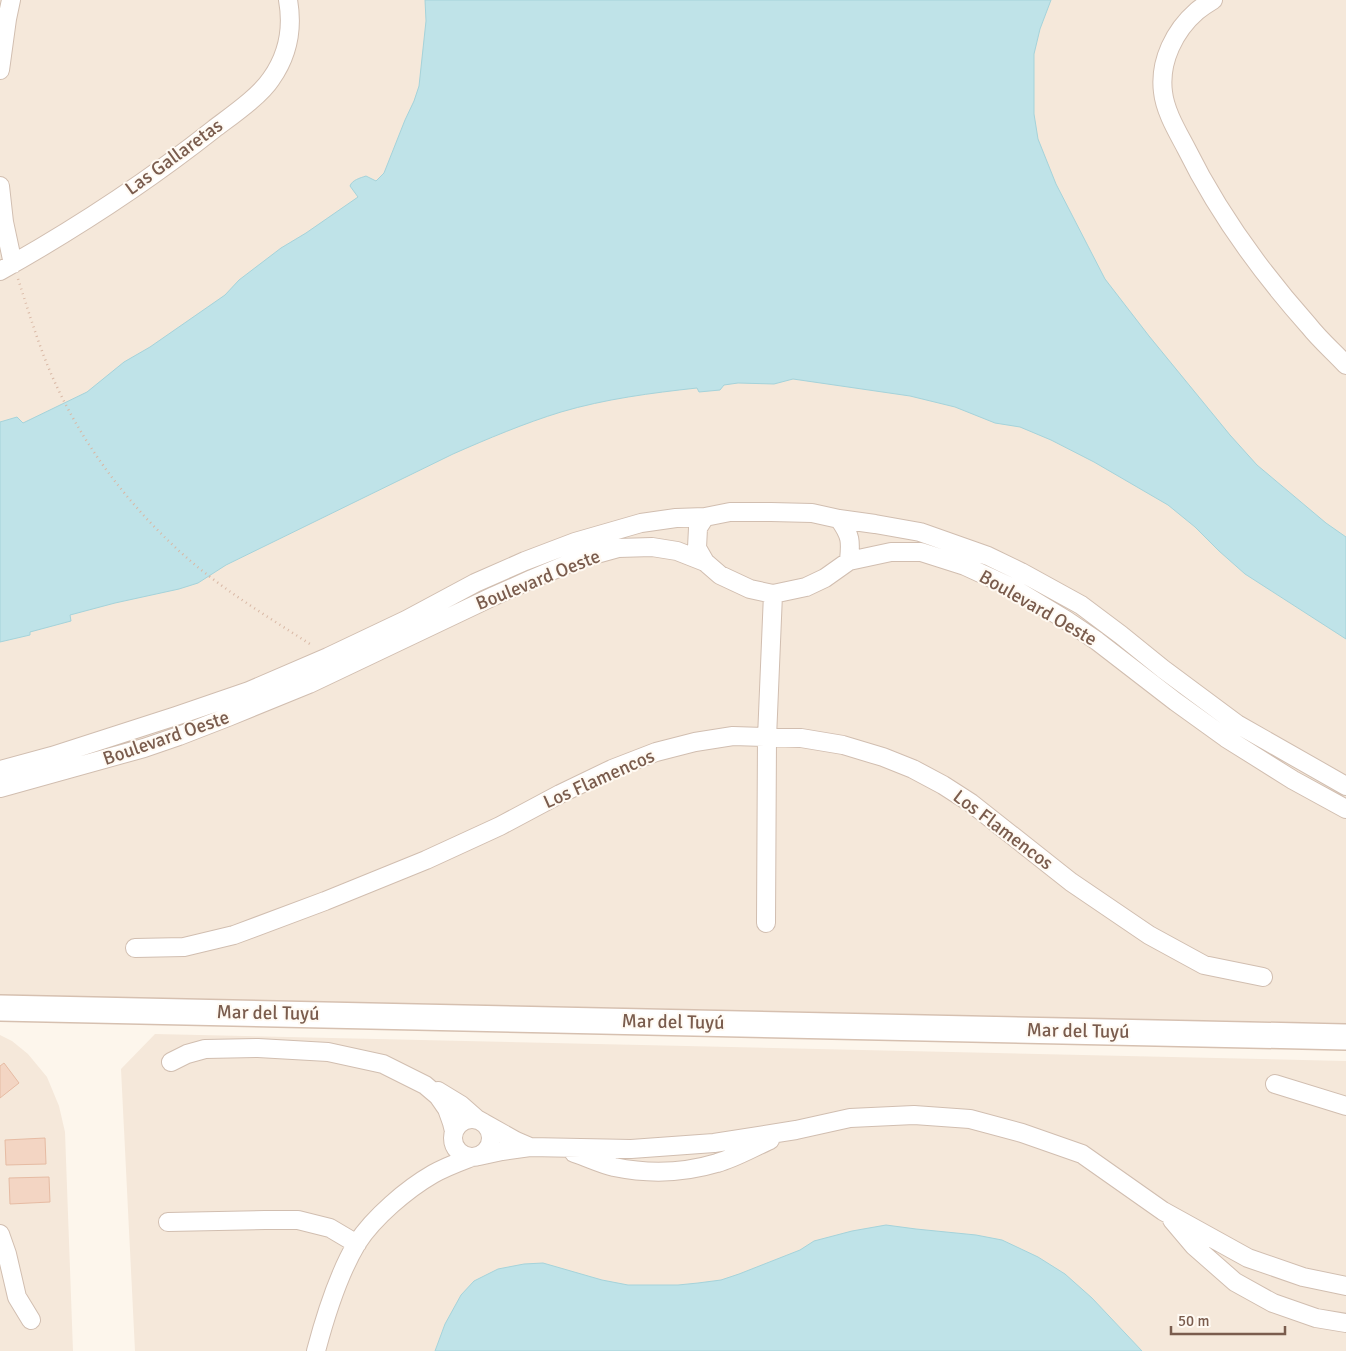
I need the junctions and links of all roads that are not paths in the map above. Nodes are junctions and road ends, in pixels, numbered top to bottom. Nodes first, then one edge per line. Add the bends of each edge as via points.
1 (11, 0) edge
2 (288, 0) edge
3 (1213, 0) edge
4 (0, 70) edge
5 (0, 186) edge
6 (6, 267) edge
7 (1346, 365) edge
8 (705, 517) junction
9 (839, 519) junction
10 (525, 561) junction
11 (849, 561) junction
12 (705, 562) junction
13 (1021, 572) junction
14 (532, 579) junction
15 (1013, 588) junction
16 (773, 594) junction
17 (302, 668) junction
18 (309, 684) junction
19 (1237, 724) junction
20 (767, 738) junction
21 (1226, 738) junction
22 (53, 765) junction
23 (0, 770) edge
24 (1346, 786) edge
25 (0, 788) edge
26 (1346, 809) edge
27 (766, 923) dead end
28 (135, 948) dead end
29 (1263, 977) dead end
30 (0, 1008) edge
31 (1346, 1037) edge
32 (172, 1062) dead end
33 (1275, 1084) dead end
34 (425, 1085) junction
35 (1346, 1106) edge
36 (481, 1121) junction
37 (796, 1130) junction
38 (453, 1134) junction
39 (714, 1143) junction
40 (530, 1147) junction
41 (560, 1148) junction
42 (631, 1149) junction
43 (476, 1157) junction
44 (719, 1163) junction
45 (632, 1170) junction
46 (435, 1173) junction
47 (1163, 1211) junction
48 (168, 1222) dead end
49 (0, 1234) edge
50 (357, 1244) junction
51 (1248, 1258) junction
52 (1235, 1282) junction
53 (1346, 1286) edge
54 (31, 1320) dead end
55 (1346, 1323) edge
56 (316, 1351) edge

1 - 4 street
2 - 6 street, Las Gallaretas via 290,30 287,48 270,81 252,99 176,159 96,214
3 - 7 street via 1183,26 1168,51 1163,68 1163,92 1168,108 1196,168 1234,230 1275,286
5 - 6 street
8 - 9 street, Boulevard Oeste via 730,512 770,512 812,513
8 - 10 street, Boulevard Oeste via 641,523
8 - 12 street via 698,528 697,548
9 - 11 street via 851,543
9 - 13 street, Boulevard Oeste via 920,532 988,556
10 - 14 street
10 - 17 street, Boulevard Oeste
11 - 15 street, Boulevard Oeste via 891,552 921,552 965,566
11 - 16 street, Boulevard Oeste via 826,578 806,587
12 - 14 street, Boulevard Oeste via 677,551 652,547 618,548 582,558
12 - 16 street, Boulevard Oeste via 720,575 750,589
13 - 15 street
13 - 19 street, Boulevard Oeste via 1081,606
14 - 18 street, Boulevard Oeste
15 - 21 street, Boulevard Oeste via 1097,641
16 - 20 street
17 - 18 street
17 - 22 street, Boulevard Oeste
18 - 22 street, Boulevard Oeste via 144,748
19 - 21 street
19 - 24 street, Boulevard Oeste
20 - 27 street
20 - 28 street, Los Flamencos via 733,736 656,752 612,769 426,860 325,901 234,935 184,948
20 - 29 street, Los Flamencos via 801,738 843,745 883,756 913,769 971,803 1071,882 1149,935 1204,965
21 - 26 street, Boulevard Oeste
22 - 23 street, Boulevard Oeste
22 - 25 street, Boulevard Oeste
30 - 31 street, Mar del Tuyú
32 - 34 street via 205,1049 328,1052 383,1064
33 - 35 street
34 - 36 street via 443,1093
34 - 38 street via 447,1109
36 - 38 street via 472,1118 461,1122
36 - 40 street
36 - 43 street via 491,1134 491,1141 485,1152
37 - 39 street
37 - 44 street
37 - 47 street via 850,1118 914,1114 970,1120 1022,1133 1082,1154
38 - 43 street via 456,1149 466,1156
38 - 46 street via 445,1159
39 - 42 street
39 - 44 street
40 - 41 street
40 - 43 street
41 - 42 street
41 - 45 street
42 - 45 street
43 - 46 street
44 - 45 street via 665,1172
46 - 50 street via 415,1185 374,1221
47 - 51 street
47 - 52 street via 1194,1246
48 - 50 street via 298,1220 330,1228
49 - 54 street via 16,1297
50 - 56 street via 323,1324
51 - 52 street
51 - 53 street via 1303,1277
52 - 55 street via 1273,1303 1316,1318

